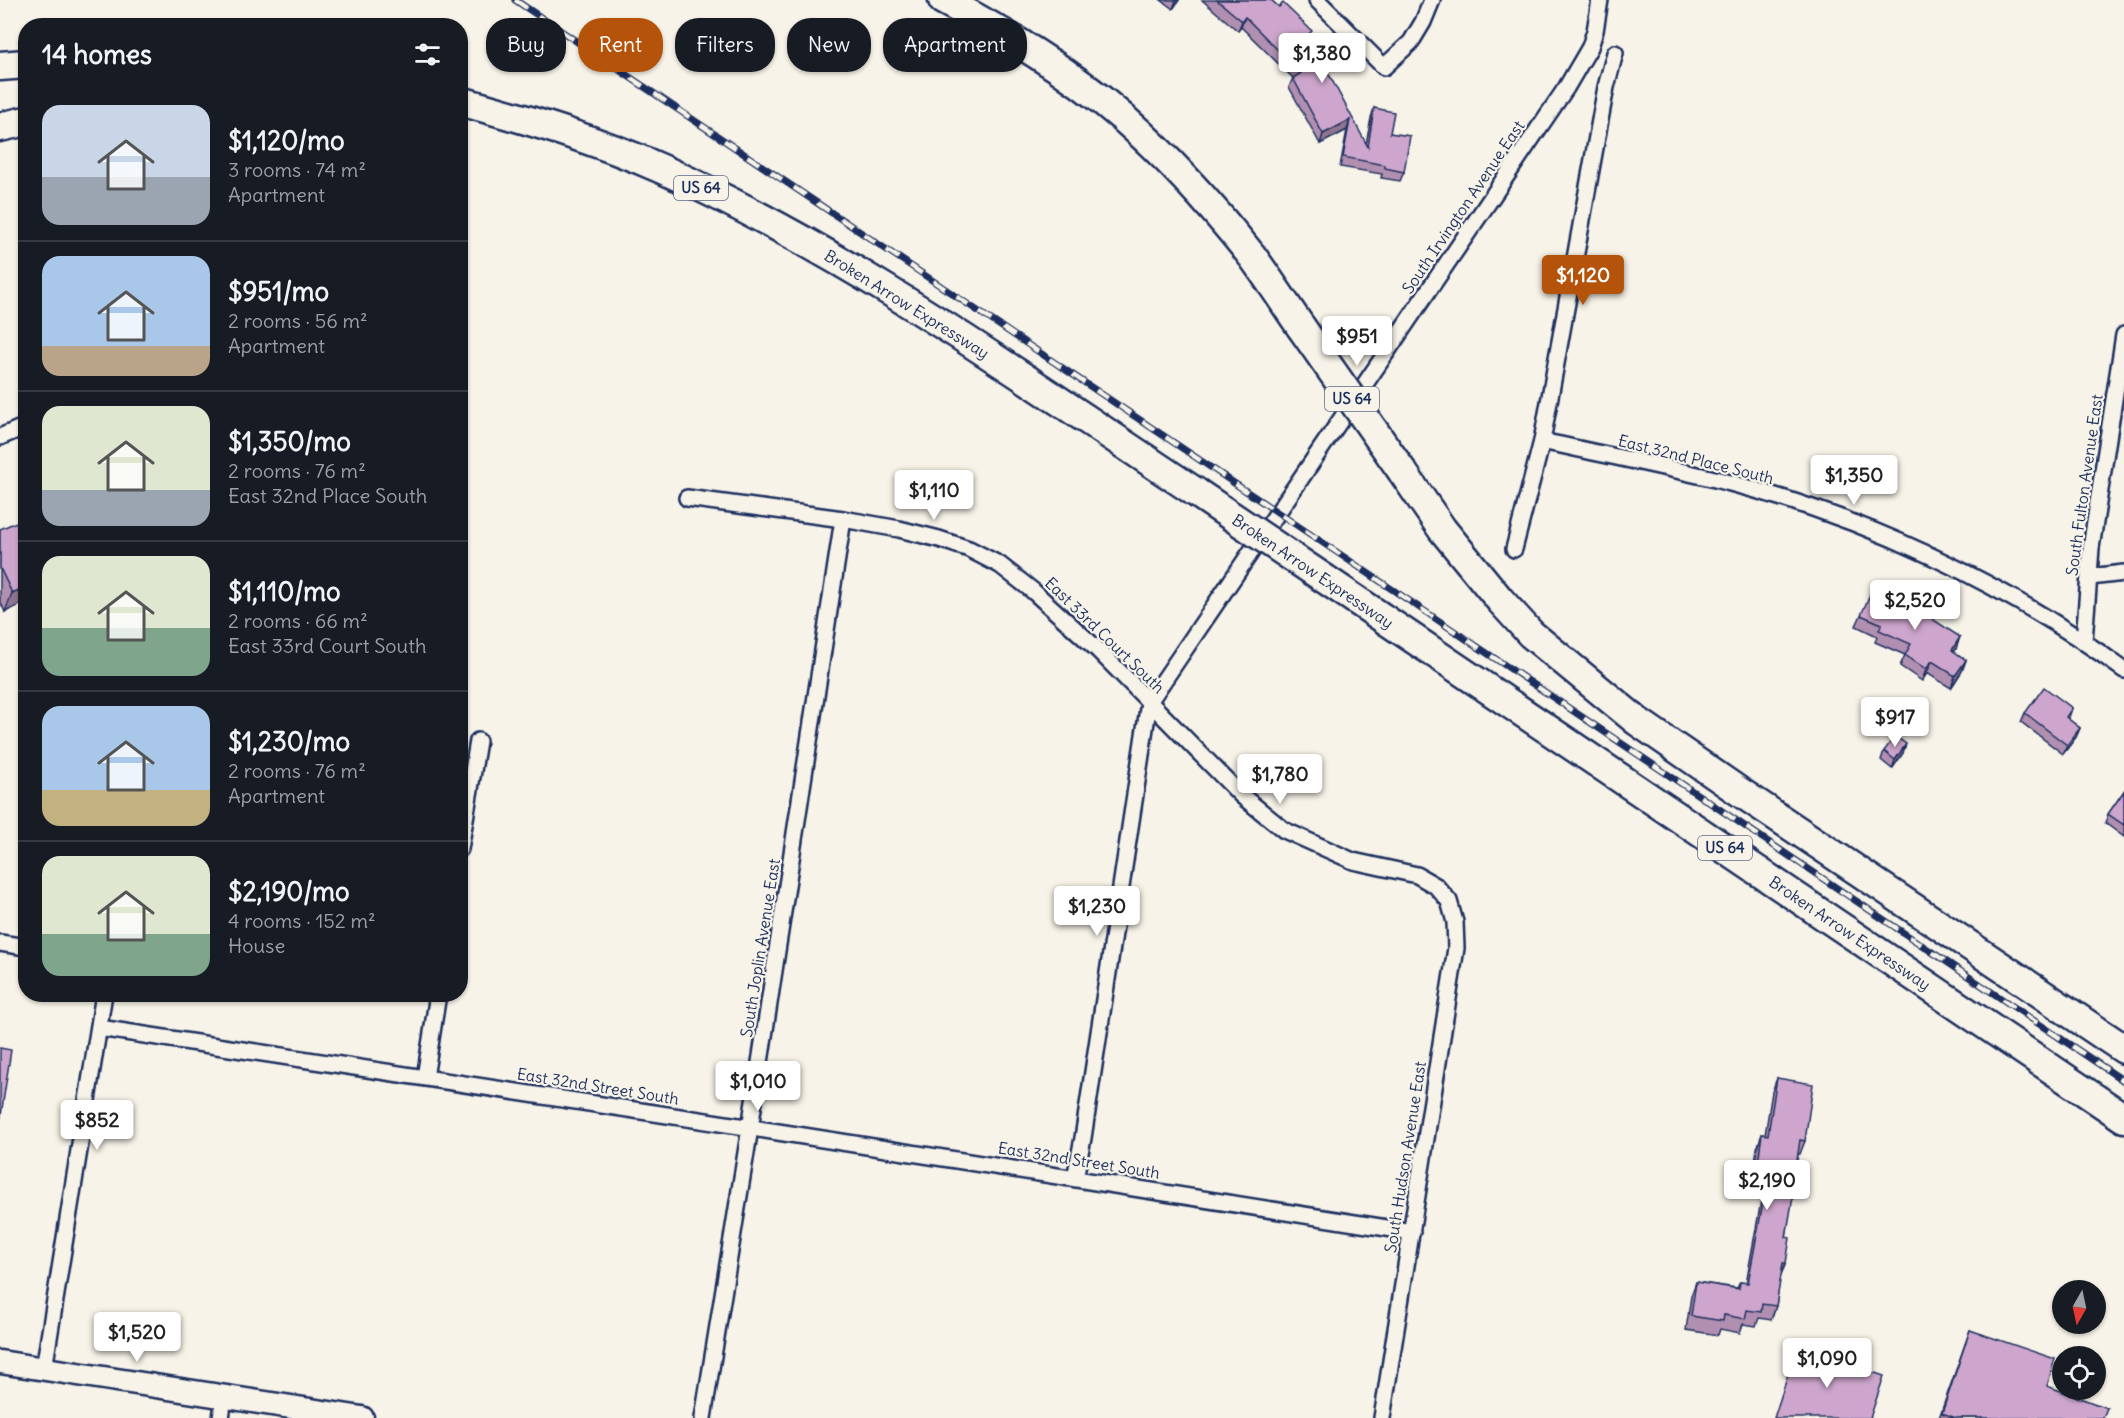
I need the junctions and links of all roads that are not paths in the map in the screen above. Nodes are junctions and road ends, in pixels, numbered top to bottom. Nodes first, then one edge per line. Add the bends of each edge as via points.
1 (943, 0) edge
2 (1317, 0) edge
3 (1432, 0) edge
4 (1600, 0) edge
5 (1615, 53) dead end
6 (18, 65) edge
7 (0, 66) edge
8 (468, 103) edge
9 (18, 123) edge
10 (0, 127) edge
11 (2124, 335) edge
12 (18, 429) edge
13 (0, 437) edge
14 (1542, 441) junction
15 (687, 498) dead end
16 (843, 519) junction
17 (1514, 549) dead end
18 (2124, 573) edge
19 (2090, 577) junction
20 (2084, 641) junction
21 (2124, 670) edge
22 (1149, 702) junction
23 (478, 741) dead end
24 (468, 801) edge
25 (1449, 901) joint
26 (0, 943) edge
27 (18, 946) edge
28 (103, 1002) edge
29 (437, 1002) edge
30 (99, 1028) junction
31 (2124, 1049) edge
32 (425, 1078) junction
33 (2124, 1118) edge
34 (750, 1128) junction
35 (1075, 1178) junction
36 (1412, 1232) junction
37 (0, 1362) edge
38 (44, 1369) junction
39 (222, 1407) edge
40 (362, 1418) edge
41 (703, 1418) edge
42 (1383, 1418) edge

1 - 31 highway, US 64, bridge via 1079,83 1121,116 1206,201 1253,258 1442,529 1531,634 1621,708 1737,790
2 - 3 street via 1384,67 1412,42
4 - 22 street, South Irvington Avenue East via 1590,47 1566,88
5 - 14 street
6 - 7 highway
8 - 33 highway, Broken Arrow Expressway / US 64, bridge via 581,138 661,169 830,255 925,312
9 - 10 highway
11 - 19 street, South Fulton Avenue East via 2091,548
12 - 13 street
14 - 17 street
14 - 20 street, East 32nd Place South via 1720,481 1886,535
15 - 16 street, East 33rd Court South
16 - 22 street, East 33rd Court South via 939,539 1000,565 1098,650
16 - 34 street, South Joplin Avenue East
18 - 19 street
19 - 20 street, South Fulton Avenue East
20 - 21 street, East 32nd Place South
22 - 25 street, East 33rd Court South via 1242,796 1284,830 1353,861 1417,876 1437,886
22 - 35 street, South Irvington Avenue East
23 - 24 street
25 - 36 street, South Hudson Avenue East via 1456,948
26 - 27 street
28 - 30 street
29 - 32 street
30 - 32 street, East 32nd Street South
30 - 38 street
32 - 34 street, East 32nd Street South
34 - 35 street, East 32nd Street South
34 - 41 street, South Joplin Avenue East
35 - 36 street, East 32nd Street South
36 - 42 street, South Hudson Avenue East
37 - 38 main road
38 - 39 main road
39 - 40 main road

